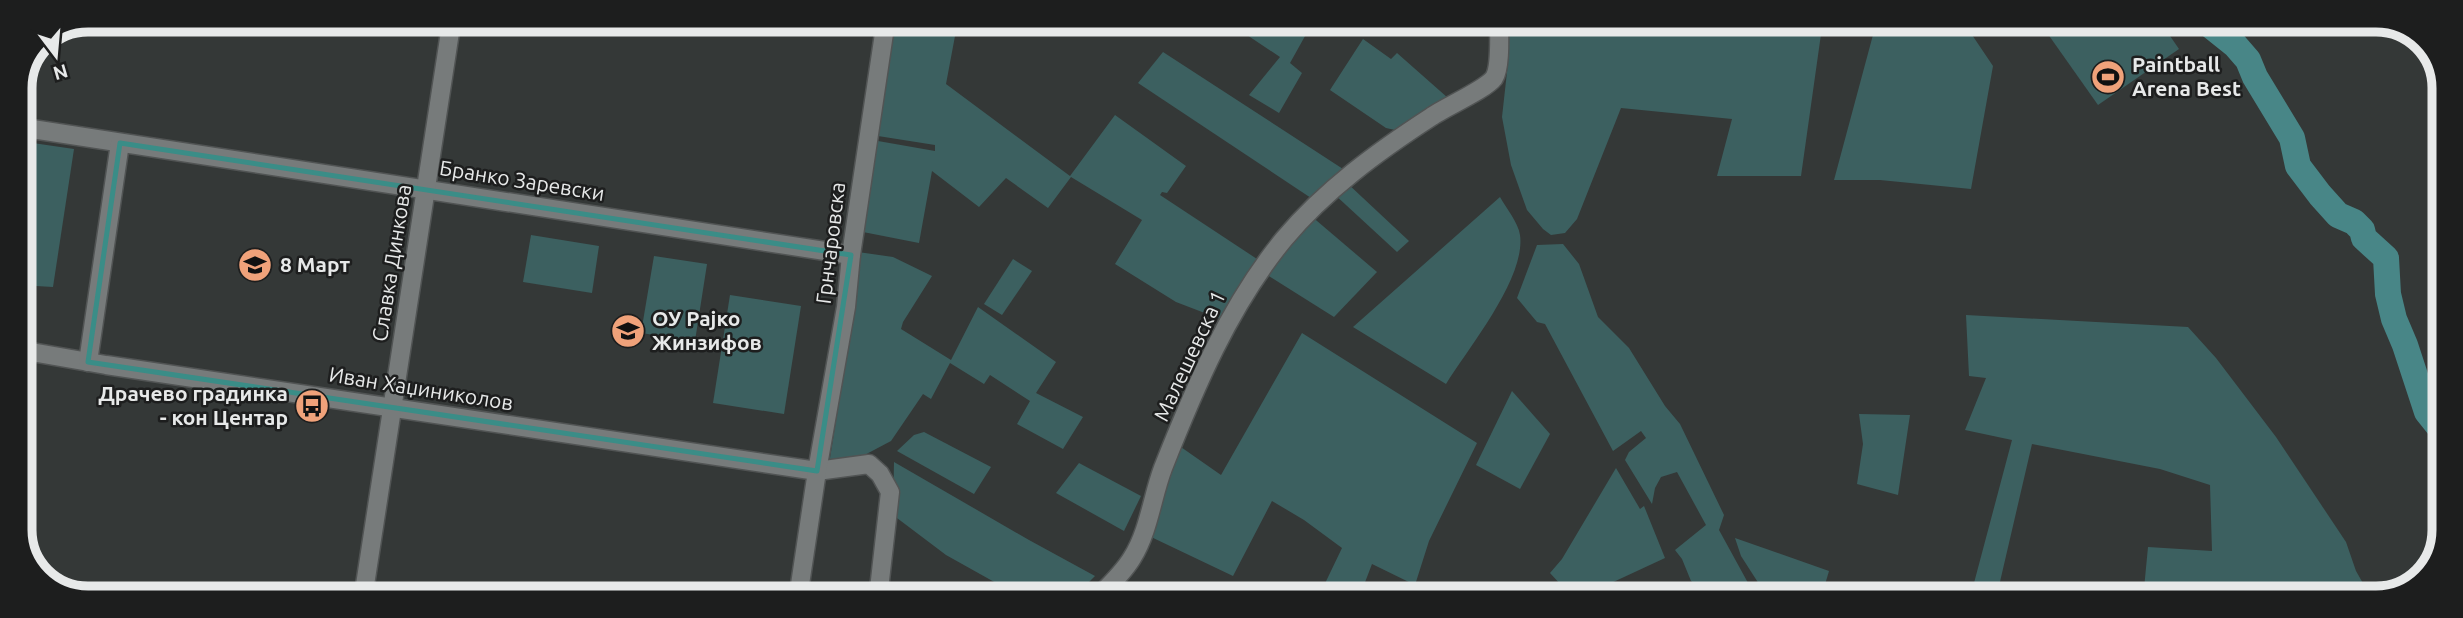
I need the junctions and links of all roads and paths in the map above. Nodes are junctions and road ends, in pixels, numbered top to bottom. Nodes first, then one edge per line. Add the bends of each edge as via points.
1 (450, 32) edge
2 (884, 32) edge
3 (1498, 32) edge
4 (32, 129) edge
5 (120, 143) junction
6 (427, 190) junction
7 (851, 255) junction
8 (32, 352) edge
9 (88, 362) junction
10 (391, 407) junction
11 (817, 471) junction
12 (365, 586) edge
13 (800, 586) edge
14 (879, 586) edge
15 (1108, 586) edge

1 - 6 street, Славка Динкова
2 - 7 street, Грнчаровска
3 - 15 street, Малешевска 1 via 1494,77 1357,169 1306,212 1266,262 1229,319 1192,398 1139,545
4 - 5 street, Бранко Заревски
5 - 6 street, Бранко Заревски
5 - 9 street
6 - 7 street, Бранко Заревски
6 - 10 street, Славка Динкова
7 - 11 street, Грнчаровска
8 - 9 street, Иван Хаџиниколов
9 - 10 street, Иван Хаџиниколов
10 - 11 street, Иван Хаџиниколов
10 - 12 street, Славка Динкова
11 - 13 street, Грнчаровска
11 - 14 street via 869,464 887,483 890,492

